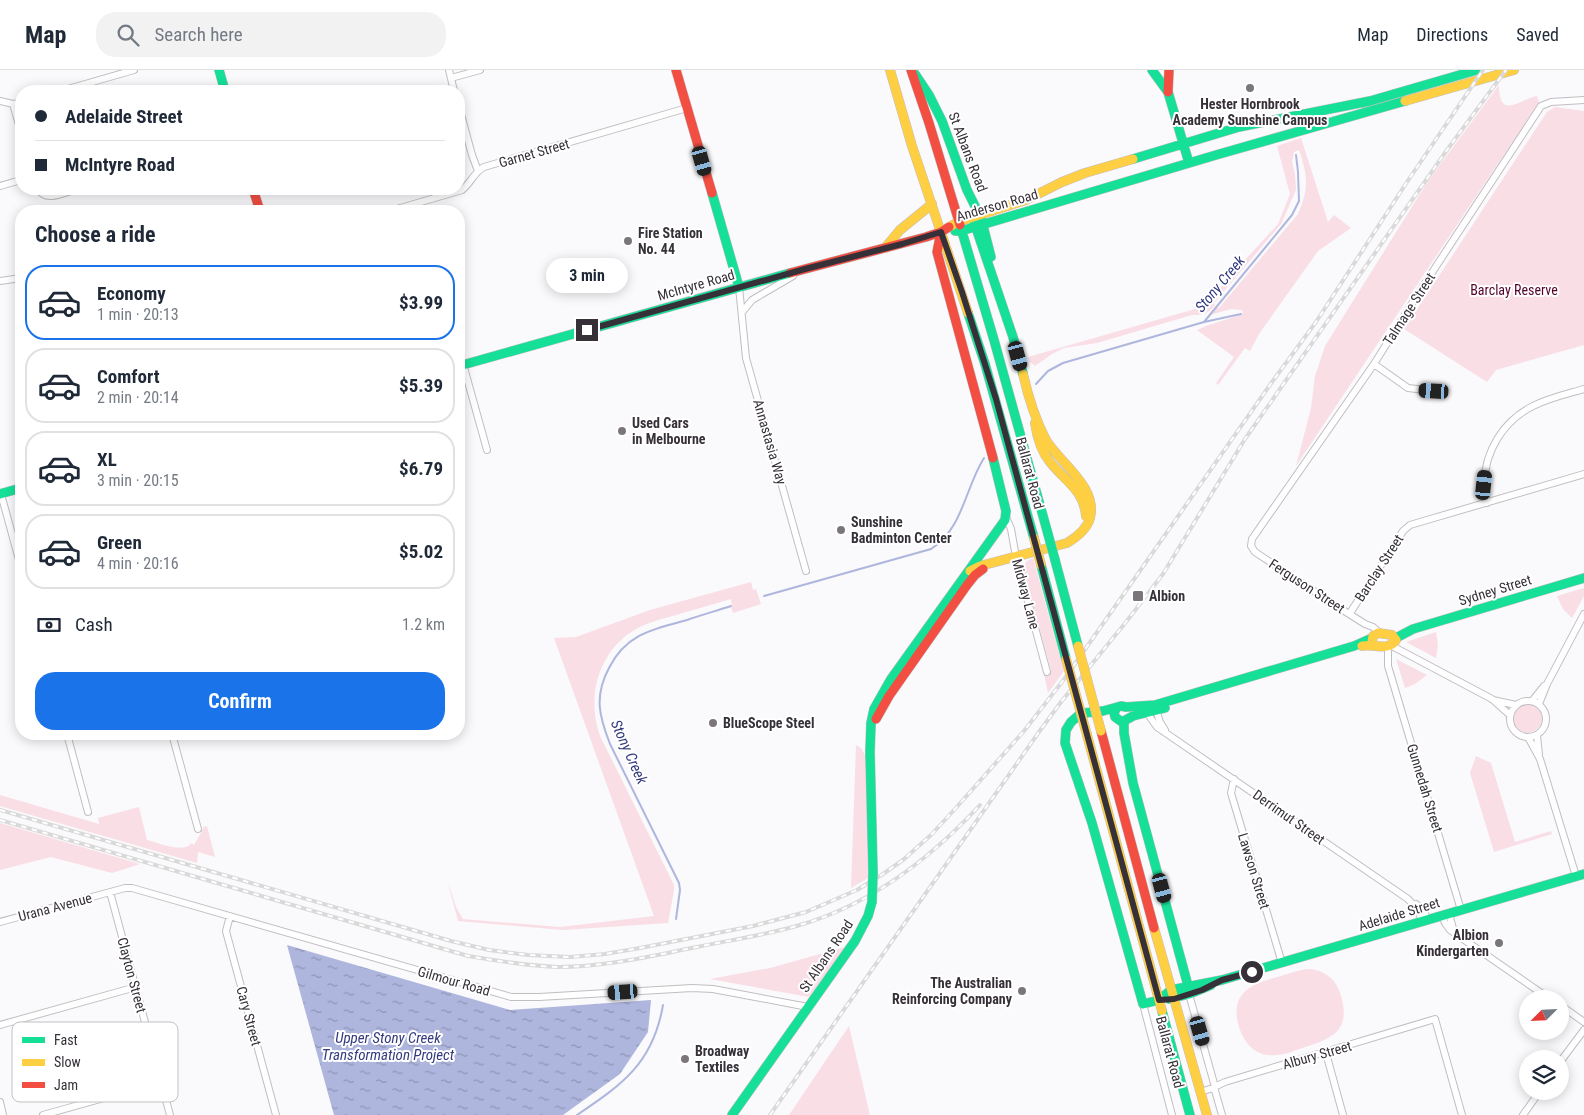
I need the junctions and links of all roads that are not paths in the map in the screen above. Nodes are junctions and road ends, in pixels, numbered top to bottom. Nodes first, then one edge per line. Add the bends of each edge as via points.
1 (134, 70) edge
2 (219, 70) edge
3 (449, 70) edge
4 (480, 70) edge
5 (676, 70) edge
6 (890, 70) edge
7 (912, 70) edge
8 (1152, 70) edge
9 (1476, 70) edge
10 (1514, 70) edge
11 (1171, 72) edge
12 (451, 78) junction
13 (82, 85) edge
14 (223, 85) edge
15 (453, 85) edge
16 (1168, 92) junction
17 (1584, 100) edge
18 (0, 101) edge
19 (13, 104) joint
20 (687, 108) junction
21 (15, 111) edge
22 (465, 127) edge
23 (1183, 143) junction
24 (1189, 164) junction
25 (478, 171) junction
26 (15, 182) edge
27 (0, 186) edge
28 (465, 187) edge
29 (43, 195) edge
30 (57, 195) edge
31 (445, 195) edge
32 (932, 204) junction
33 (411, 205) edge
34 (978, 221) junction
35 (960, 226) junction
36 (941, 232) junction
37 (884, 248) junction
38 (805, 269) junction
39 (15, 279) edge
40 (0, 281) edge
41 (739, 287) junction
42 (1002, 306) junction
43 (986, 311) junction
44 (742, 313) junction
45 (465, 364) edge
46 (1374, 364) junction
47 (465, 378) edge
48 (1584, 389) edge
49 (1434, 391) dead end
50 (487, 450) dead end
51 (1584, 474) edge
52 (15, 489) edge
53 (1, 491) edge
54 (1487, 503) junction
55 (1006, 517) junction
56 (15, 544) edge
57 (1251, 546) joint
58 (1016, 557) junction
59 (993, 563) junction
60 (806, 571) dead end
61 (968, 573) junction
62 (1584, 578) edge
63 (1350, 613) junction
64 (1584, 614) edge
65 (939, 618) junction
66 (1384, 641) junction
67 (1047, 672) dead end
68 (1546, 684) junction
69 (1492, 699) junction
70 (1532, 701) junction
71 (1539, 704) junction
72 (1516, 705) junction
73 (1116, 708) junction
74 (1126, 708) junction
75 (1153, 710) junction
76 (1510, 715) junction
77 (1126, 720) junction
78 (1537, 735) junction
79 (1528, 737) junction
80 (69, 740) edge
81 (174, 740) edge
82 (1540, 759) junction
83 (1234, 779) junction
84 (88, 812) dead end
85 (198, 829) dead end
86 (1580, 875) edge
87 (110, 892) junction
88 (1461, 910) junction
89 (1445, 914) junction
90 (230, 916) junction
91 (1425, 920) junction
92 (0, 922) edge
93 (1282, 963) junction
94 (136, 987) junction
95 (1189, 990) junction
96 (1537, 990) edge
97 (1173, 995) junction
98 (1159, 1000) junction
99 (1143, 1004) junction
100 (808, 1007) junction
101 (1569, 1012) edge
102 (145, 1022) edge
103 (1584, 1023) edge
104 (0, 1025) edge
105 (1584, 1030) edge
106 (1577, 1038) junction
107 (1568, 1050) edge
108 (1326, 1053) junction
109 (1215, 1087) junction
110 (1200, 1092) junction
111 (1534, 1100) edge
112 (0, 1102) edge
113 (89, 1102) edge
114 (166, 1102) edge
115 (4, 1115) edge
116 (43, 1115) edge
117 (170, 1115) edge
118 (276, 1115) edge
119 (732, 1115) edge
120 (1172, 1115) edge
121 (1190, 1115) edge
122 (1207, 1115) edge
123 (1222, 1115) edge
124 (1342, 1115) edge
125 (1462, 1115) edge
126 (1523, 1115) edge

1 - 13 street
2 - 14 main road
3 - 12 street
4 - 12 street
5 - 20 main road
6 - 32 main road, Ballarat Road
7 - 34 main road, St Albans Road via 939,114
7 - 35 main road, Ballarat Road
8 - 16 main road
9 - 23 main road, Anderson Road via 1370,101 1239,127
10 - 24 main road, Anderson Road
11 - 16 main road
12 - 15 street
16 - 23 main road
17 - 46 street, Talmage Street via 1551,102 1541,106
18 - 19 street
19 - 21 street
20 - 25 street, Garnet Street
20 - 41 main road
22 - 25 street
23 - 24 main road
23 - 34 main road, Anderson Road via 1085,173
24 - 34 main road, Anderson Road
25 - 28 street, Garnet Street
26 - 27 street
29 - 30 street
31 - 33 street, Garnet Street
32 - 36 main road, Ballarat Road
32 - 37 main road
34 - 35 main road, Anderson Road
34 - 42 main road, St Albans Road
35 - 36 main road, Anderson Road
35 - 43 main road, Ballarat Road
36 - 37 main road, McIntyre Road
36 - 55 main road via 937,252 1004,497
36 - 98 main road, Ballarat Road, bridge via 996,399
37 - 38 main road, McIntyre Road
38 - 41 main road, McIntyre Road
38 - 44 street via 752,300
39 - 40 street
41 - 44 street, Annastasia Way
41 - 45 main road, McIntyre Road
42 - 43 main road
42 - 58 main road, St Albans Road via 1034,415 1048,447 1086,489 1092,506 1089,522 1070,541
43 - 97 main road, Ballarat Road, bridge
44 - 60 street, Annastasia Way via 746,358
46 - 49 street via 1408,388
46 - 57 street, Talmage Street via 1254,535
47 - 50 street
48 - 54 street via 1532,406 1511,420 1493,443 1486,465 1484,485
51 - 54 street, Barclay Street
52 - 53 main road
53 - 56 street
54 - 63 street, Barclay Street via 1410,525
55 - 58 street, Midway Lane
55 - 61 main road, St Albans Road
57 - 63 street, Ferguson Street via 1255,552
58 - 59 main road, St Albans Road
58 - 67 street, Midway Lane
59 - 61 main road, St Albans Road
59 - 65 main road, St Albans Road via 971,579
61 - 65 main road, St Albans Road
62 - 66 main road, Sydney Street via 1413,629
63 - 66 street, Ferguson Street
64 - 68 street
65 - 100 main road, St Albans Road, bridge via 874,709 871,730 872,902 855,941
66 - 69 street, Ferguson Street
66 - 75 main road, Sydney Street via 1354,646 1194,694
66 - 88 street, Gunnedah Street via 1388,666
68 - 70 street
68 - 71 street
69 - 72 street
69 - 76 street
70 - 71 street
70 - 72 street
71 - 78 street via 1547,720
72 - 76 street
73 - 74 main road
73 - 77 main road via 1114,717 1119,722
73 - 99 main road, Ballarat Road via 1078,715 1066,730 1065,743 1092,823
74 - 75 main road, Sydney Street
74 - 77 main road via 1129,711
75 - 77 main road, Sydney Street
75 - 83 street, Derrimut Street via 1165,731
76 - 79 street via 1513,729
77 - 95 main road via 1124,733 1133,783
78 - 79 street
78 - 82 street
79 - 82 street
80 - 84 street
81 - 85 street
82 - 86 street
83 - 91 street, Derrimut Street via 1419,905
83 - 93 street, Lawson Street via 1231,793
86 - 88 main road, Adelaide Street
87 - 90 street, Gilmour Road via 132,888
87 - 92 street, Urana Avenue
87 - 94 street, Clayton Street
88 - 89 main road, Adelaide Street
89 - 91 main road, Adelaide Street
89 - 96 street via 1454,932
90 - 100 street, Gilmour Road via 511,997 692,988
90 - 118 street, Cary Street via 226,931
91 - 93 main road, Adelaide Street
93 - 95 main road, Adelaide Street
94 - 102 street, Clayton Street
94 - 104 street
95 - 97 main road, Adelaide Street
95 - 109 street
97 - 98 main road, Adelaide Street
97 - 110 main road, Ballarat Road
98 - 99 main road, Adelaide Street
98 - 121 main road, Ballarat Road
99 - 120 street, Ballarat Road
100 - 119 main road, St Albans Road
101 - 103 street
103 - 106 street
105 - 106 street
106 - 107 street
108 - 109 street, Albury Street
108 - 124 street
108 - 125 street, Albury Street via 1435,1020
109 - 110 street, Albury Street
109 - 123 street
110 - 122 main road, Ballarat Road
111 - 126 street
112 - 115 street
113 - 116 street
114 - 117 street, Clayton Street

